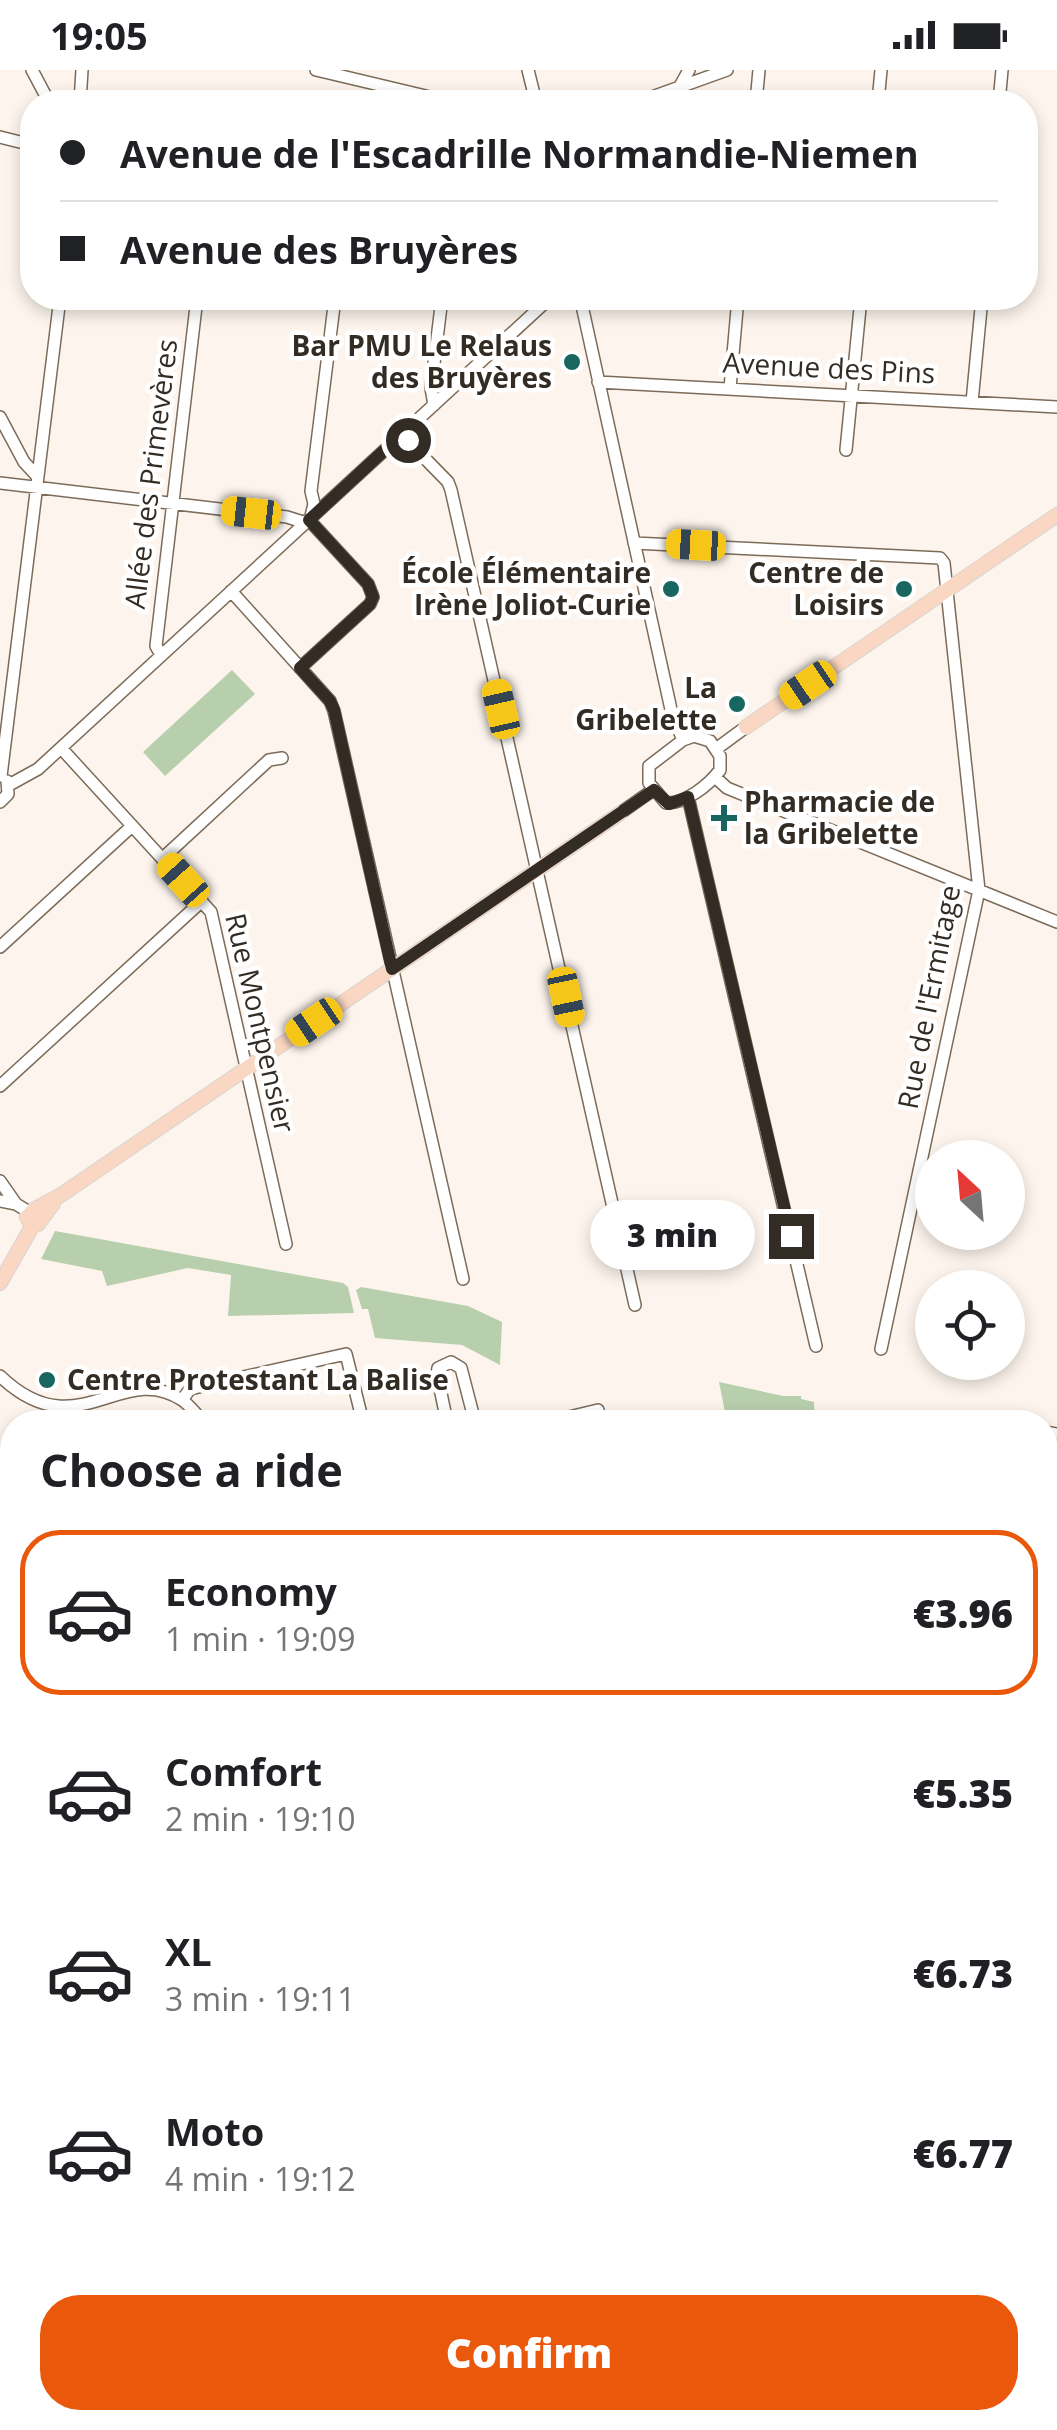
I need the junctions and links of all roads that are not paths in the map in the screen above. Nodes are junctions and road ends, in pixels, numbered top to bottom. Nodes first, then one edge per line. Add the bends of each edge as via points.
1 (316, 70) edge
2 (689, 70) edge
3 (728, 70) edge
4 (680, 88) junction
5 (400, 90) edge
6 (674, 90) edge
7 (58, 310) edge
8 (196, 310) edge
9 (334, 310) edge
10 (441, 310) edge
11 (537, 310) edge
12 (587, 310) edge
13 (737, 310) edge
14 (859, 310) edge
15 (981, 310) edge
16 (598, 382) junction
17 (730, 388) junction
18 (852, 394) junction
19 (972, 402) junction
20 (434, 405) junction
21 (1057, 407) edge
22 (0, 417) edge
23 (402, 434) junction
24 (846, 450) dead end
25 (37, 482) junction
26 (0, 484) edge
27 (172, 504) junction
28 (1057, 514) edge
29 (309, 520) junction
30 (634, 543) junction
31 (946, 590) junction
32 (230, 591) junction
33 (160, 655) junction
34 (300, 668) junction
35 (746, 727) joint
36 (683, 740) junction
37 (60, 748) junction
38 (716, 749) junction
39 (282, 758) dead end
40 (714, 777) junction
41 (3, 779) edge
42 (654, 790) junction
43 (688, 797) junction
44 (0, 802) edge
45 (619, 814) joint
46 (132, 826) junction
47 (163, 858) junction
48 (538, 869) junction
49 (980, 890) junction
50 (202, 901) junction
51 (1057, 922) edge
52 (0, 947) edge
53 (392, 969) junction
54 (246, 1068) junction
55 (0, 1086) edge
56 (0, 1181) edge
57 (0, 1201) edge
58 (31, 1213) junction
59 (286, 1244) dead end
60 (463, 1279) dead end
61 (0, 1283) edge
62 (635, 1305) dead end
63 (816, 1346) dead end
64 (881, 1350) dead end
65 (0, 1376) edge
66 (186, 1395) junction
67 (196, 1410) edge
68 (361, 1410) edge
69 (444, 1410) edge
70 (472, 1410) edge

1 - 5 street
2 - 4 street
3 - 4 street
4 - 6 street
7 - 25 street
8 - 27 street, Allée des Primevères
9 - 29 street
10 - 20 street
11 - 20 street
12 - 16 street
13 - 17 street
14 - 18 street
15 - 19 street
16 - 17 street, Avenue des Pins
16 - 30 street
17 - 18 street, Avenue des Pins
18 - 19 street, Avenue des Pins
18 - 24 street
19 - 21 street, Avenue des Pins
20 - 23 street
22 - 25 street
23 - 29 street
23 - 48 street via 451,490
25 - 26 street
25 - 27 street
25 - 41 street
27 - 29 street
27 - 33 street, Allée des Primevères
28 - 31 main road
29 - 32 street
29 - 34 street via 373,597
30 - 31 street via 940,558
30 - 36 street
31 - 35 main road
31 - 49 street, Rue de l'Ermitage
32 - 33 street
32 - 34 street
33 - 37 street
34 - 53 street via 334,710
35 - 38 street
36 - 38 street via 699,736
36 - 42 street via 649,766
37 - 41 street via 26,777
37 - 46 street, Rue Montpensier
38 - 40 street via 721,764
39 - 47 street via 269,760
40 - 43 street
40 - 49 street via 727,788
41 - 44 street via 8,794
42 - 43 street via 669,804
42 - 45 street
43 - 63 street
45 - 48 main road
46 - 47 street, Rue Montpensier
46 - 52 street
47 - 50 street, Rue Montpensier
48 - 53 main road
48 - 62 street
49 - 51 street
49 - 64 street, Rue de l'Ermitage
50 - 54 street, Rue Montpensier via 212,918
50 - 55 street
53 - 54 main road
53 - 60 street
54 - 58 main road
54 - 59 street, Rue Montpensier
56 - 58 street
57 - 58 street
58 - 61 main road
65 - 66 street via 47,1406 141,1391
66 - 67 street
66 - 68 street via 346,1354
69 - 70 street via 437,1374 451,1362 461,1368

